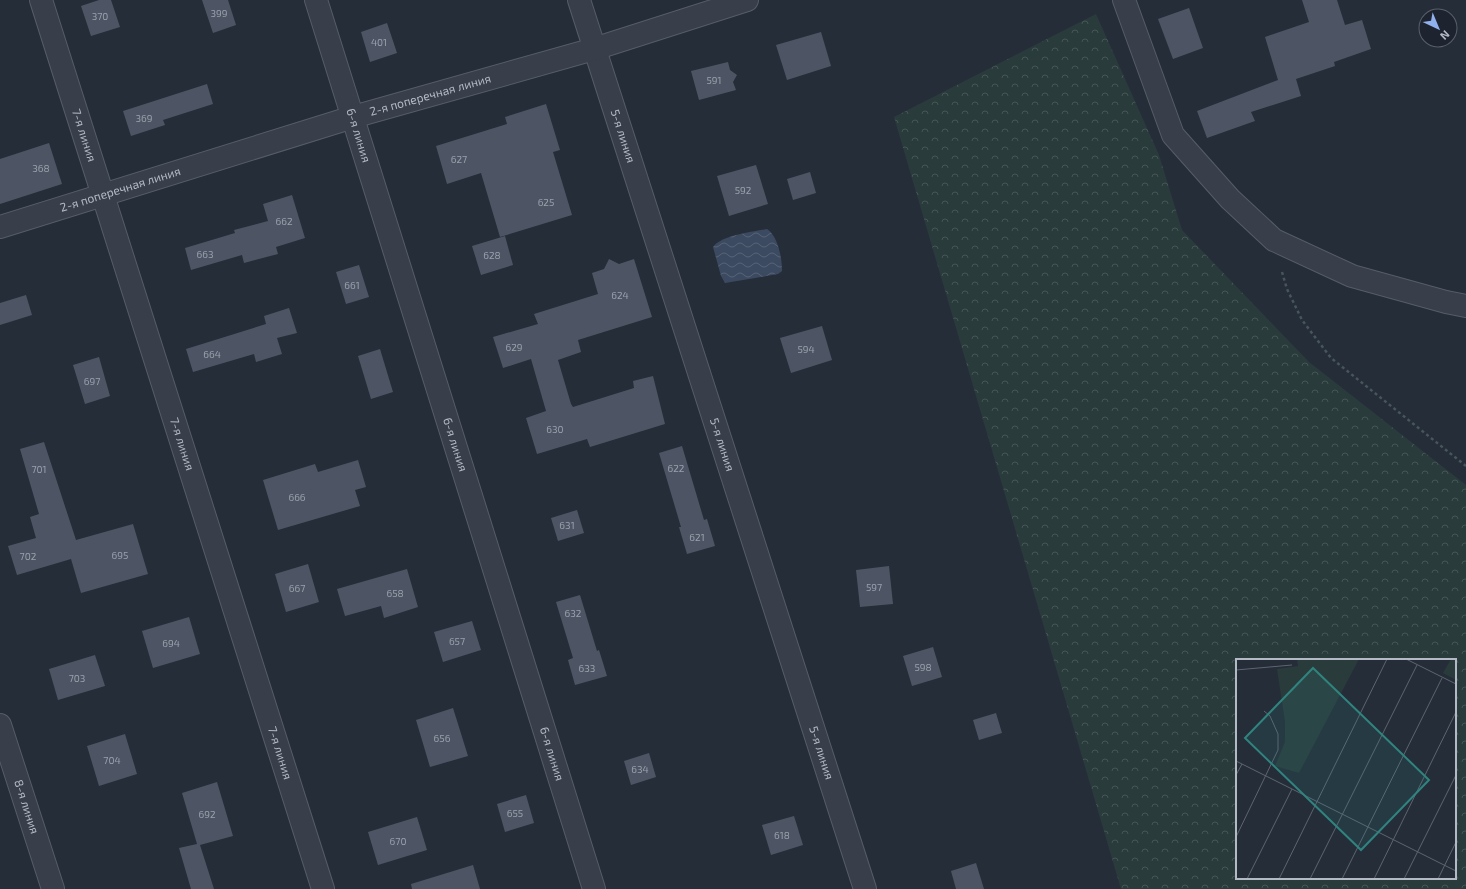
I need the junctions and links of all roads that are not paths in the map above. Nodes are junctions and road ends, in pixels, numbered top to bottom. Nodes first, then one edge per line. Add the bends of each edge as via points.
1 (41, 0) edge
2 (316, 0) edge
3 (579, 0) edge
4 (747, 0) edge
5 (1124, 0) edge
6 (594, 49) junction
7 (353, 117) junction
8 (102, 196) junction
9 (0, 227) edge
10 (1466, 306) edge
11 (0, 725) edge
12 (52, 889) edge
13 (323, 889) edge
14 (594, 889) edge
15 (865, 889) edge

1 - 8 street, 7-я линия
2 - 7 street, 6-я линия
3 - 6 street, 5-я линия
4 - 6 street, 2-я поперечная линия
5 - 10 street via 1173,135 1230,199 1274,240 1352,276
6 - 7 street, 2-я поперечная линия
6 - 15 street, 5-я линия
7 - 8 street, 2-я поперечная линия
7 - 14 street, 6-я линия
8 - 9 street, 2-я поперечная линия
8 - 13 street, 7-я линия
11 - 12 street, 8-я линия

